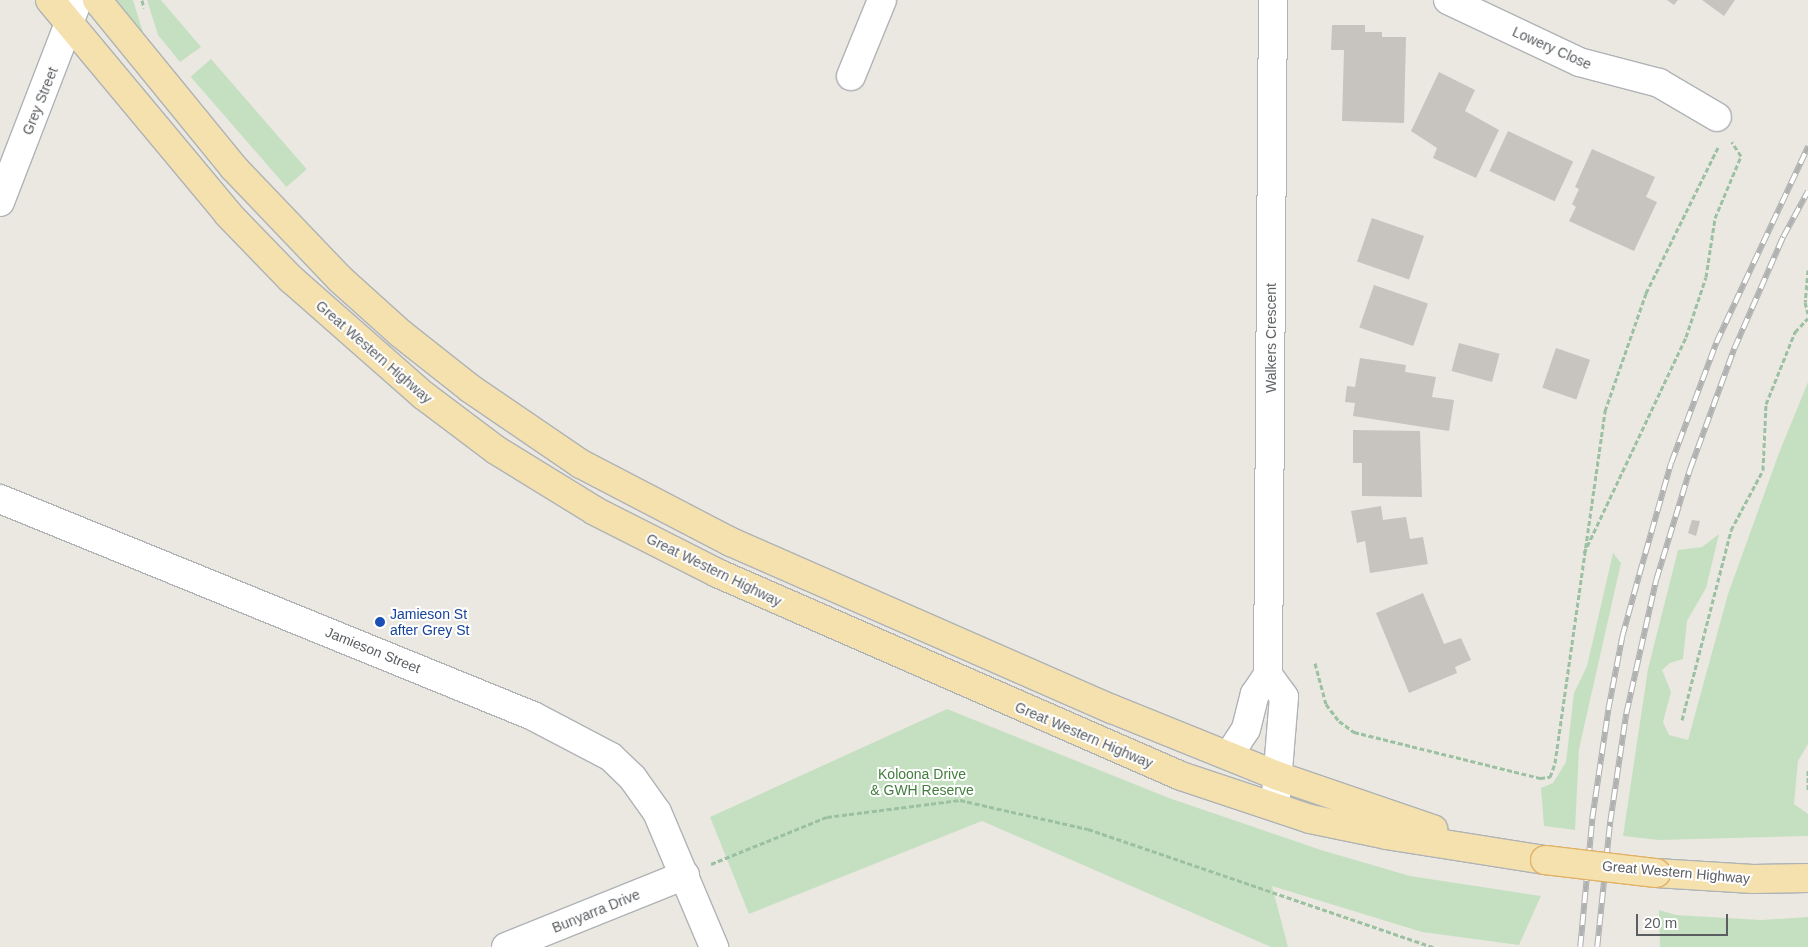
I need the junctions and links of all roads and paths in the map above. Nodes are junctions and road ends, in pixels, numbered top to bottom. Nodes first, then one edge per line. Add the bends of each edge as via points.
1 (50, 0) edge
2 (97, 0) edge
3 (142, 0) edge
4 (882, 0) edge
5 (1273, 0) edge
6 (1448, 0) edge
7 (74, 12) edge
8 (145, 12) dead end
9 (851, 76) dead end
10 (1721, 124) junction
11 (0, 202) edge
12 (1808, 270) edge
13 (1808, 314) edge
14 (1808, 318) edge
15 (0, 499) edge
16 (1583, 556) junction
17 (1315, 663) dead end
18 (1268, 675) junction
19 (1682, 720) dead end
20 (1229, 755) junction
21 (1808, 770) edge
22 (1278, 776) junction
23 (1808, 790) edge
24 (1275, 807) junction
25 (1545, 860) junction
26 (685, 875) junction
27 (1808, 878) edge
28 (506, 947) edge
29 (714, 947) edge
30 (1433, 947) edge

1 - 7 main road, Great Western Highway
2 - 20 main road, Great Western Highway via 234,168 284,223 400,333 503,413 622,487 731,542 1103,706
3 - 8 path
4 - 9 street
5 - 18 street, Walkers Crescent
6 - 10 street, Lowery Close via 1579,62 1659,83
7 - 11 street, Grey Street
7 - 24 main road, Great Western Highway via 228,214 291,279 416,389 496,450 595,511 717,573 1108,745 1182,776
10 - 16 path via 1646,292 1605,411
10 - 16 path via 1741,156 1715,218 1706,277 1686,337
12 - 13 path via 1804,302
14 - 19 path via 1795,332 1766,404 1763,470 1731,530
15 - 26 street, Jamieson Street via 533,716 584,740 611,757 646,795
16 - 17 path via 1555,763 1550,777 1540,778 1354,732 1339,721 1326,704
18 - 20 street via 1255,694 1246,729
18 - 22 street via 1284,697
20 - 22 main road, Great Western Highway
21 - 23 path
22 - 24 street
22 - 25 main road, Great Western Highway via 1425,827
24 - 25 main road, Great Western Highway via 1388,836
25 - 27 main road, Great Western Highway, bridge via 1656,873 1753,879
26 - 28 street, Bunyarra Drive
26 - 29 street, Jamieson Street
26 - 30 path via 826,816 960,800 1088,829

